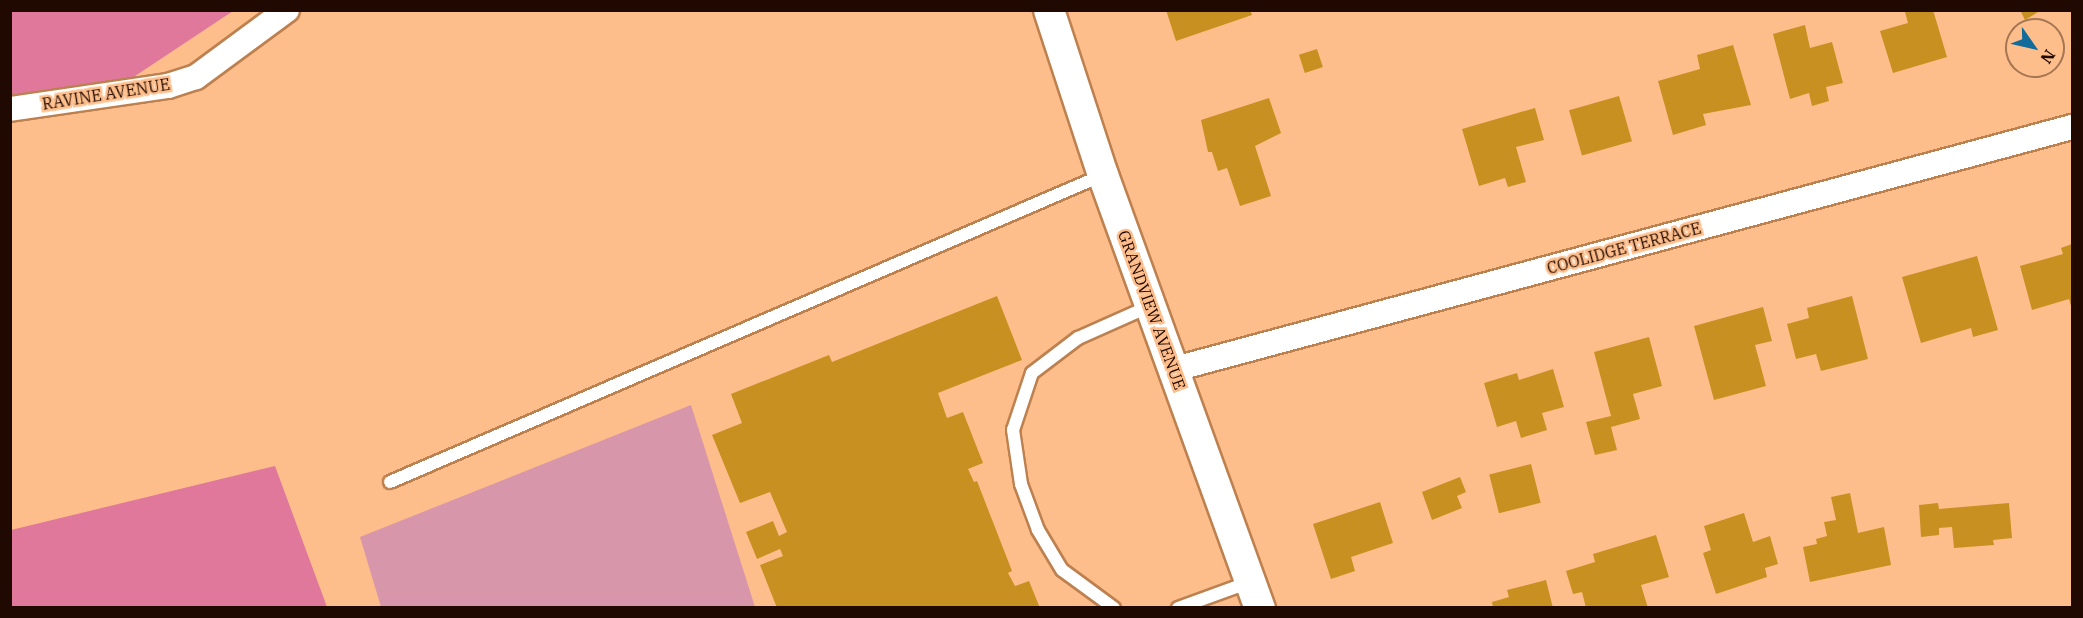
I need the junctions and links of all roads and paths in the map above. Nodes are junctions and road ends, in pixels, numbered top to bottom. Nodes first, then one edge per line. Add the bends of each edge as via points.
1 (287, 10) edge
2 (1049, 10) edge
3 (10, 109) edge
4 (2073, 127) edge
5 (1102, 176) junction
6 (1150, 306) junction
7 (1175, 369) junction
8 (390, 482) dead end
9 (1255, 595) edge
10 (1114, 608) edge
11 (1178, 608) edge

1 - 3 street, RAVINE AVENUE via 196,77 168,86
2 - 5 street, GRANDVIEW AVENUE
4 - 7 street, COOLIDGE TERRACE
5 - 6 street, GRANDVIEW AVENUE
5 - 8 lane
6 - 7 street, GRANDVIEW AVENUE
6 - 10 lane via 1078,338 1032,373 1013,430 1021,484 1038,530 1062,570
7 - 9 street, GRANDVIEW AVENUE
9 - 11 lane

